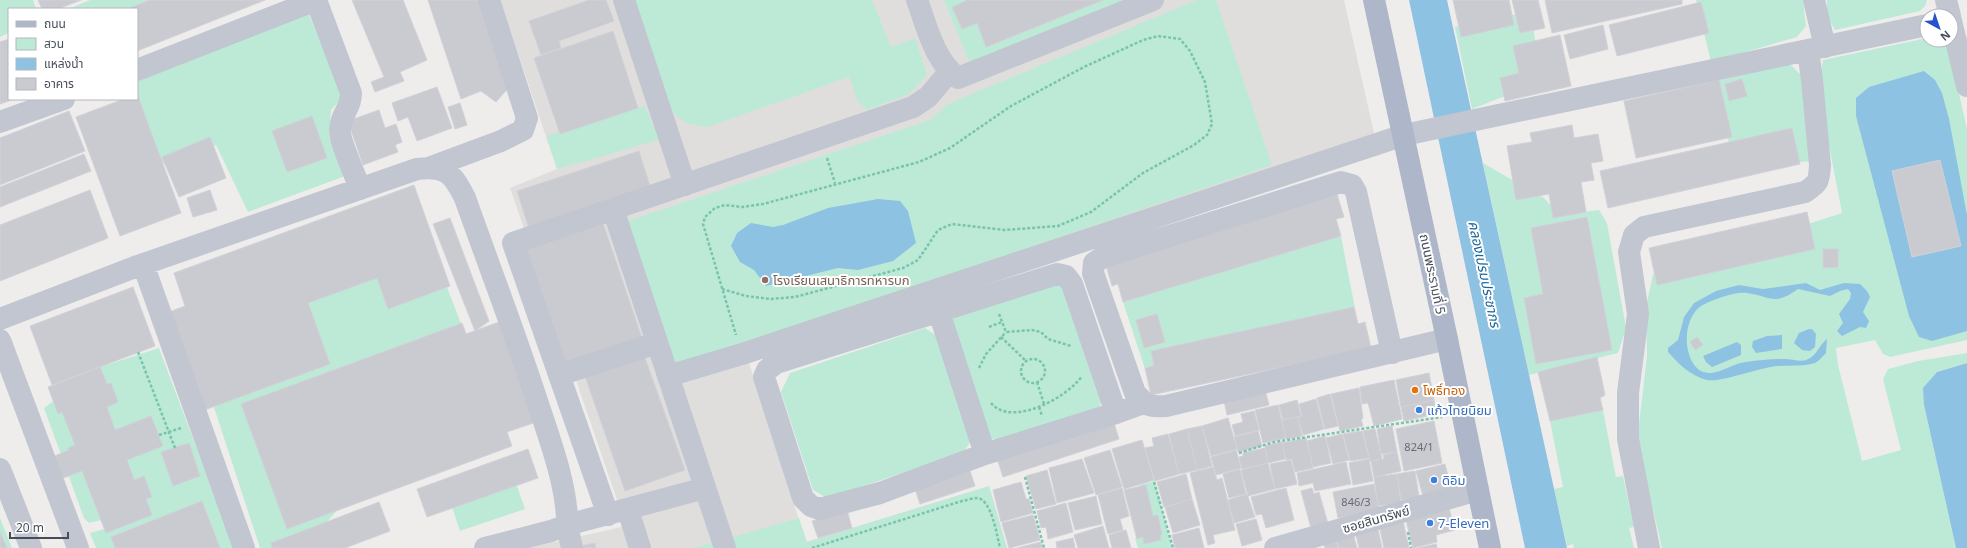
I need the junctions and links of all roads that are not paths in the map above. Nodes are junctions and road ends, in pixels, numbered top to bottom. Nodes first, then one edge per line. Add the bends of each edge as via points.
1 (316, 0) edge
2 (489, 0) edge
3 (624, 0) edge
4 (917, 0) edge
5 (1153, 0) edge
6 (1374, 0) edge
7 (1814, 0) edge
8 (1919, 27) edge
9 (1816, 48) junction
10 (1958, 48) edge
11 (138, 70) edge
12 (950, 71) junction
13 (1967, 86) edge
14 (61, 100) edge
15 (0, 122) edge
16 (1404, 135) junction
17 (431, 167) junction
18 (685, 185) junction
19 (360, 189) junction
20 (613, 209) junction
21 (513, 243) junction
22 (485, 253) junction
23 (143, 264) junction
24 (939, 312) junction
25 (0, 319) edge
26 (1447, 339) junction
27 (0, 340) edge
28 (657, 343) junction
29 (1392, 353) junction
30 (559, 375) junction
31 (668, 376) junction
32 (1144, 403) junction
33 (1116, 413) junction
34 (985, 454) junction
35 (0, 469) edge
36 (705, 488) junction
37 (1478, 490) junction
38 (618, 513) junction
39 (567, 525) junction
40 (31, 548) edge
41 (78, 548) edge
42 (244, 548) edge
43 (485, 548) edge
44 (572, 548) edge
45 (640, 548) edge
46 (725, 548) edge
47 (1275, 548) edge
48 (1490, 548) edge
49 (1649, 548) edge

1 - 11 street
1 - 19 street via 351,92 351,104 342,116 340,132
2 - 17 street via 527,118 523,130
3 - 18 street
4 - 12 street via 938,56
5 - 12 street via 958,78
6 - 16 main road, ถนนพระรามที่ 5
7 - 9 street
8 - 9 street
9 - 16 street
9 - 49 street via 1820,178 1816,185 1806,192 1644,227 1634,235 1629,252 1638,314 1628,393 1628,440
10 - 13 street
12 - 18 street via 928,97 913,107
14 - 15 street
16 - 26 main road, ถนนพระรามที่ 5
16 - 31 street via 742,354
17 - 19 street via 417,169
17 - 22 street via 445,170 455,179 465,198
18 - 20 street
19 - 23 street
20 - 21 street
20 - 28 street
21 - 22 street
21 - 30 street
22 - 39 street via 547,430 562,485
23 - 25 street
23 - 42 street
24 - 33 street via 1057,274 1066,276 1072,284
24 - 34 street
24 - 34 street via 776,363 767,370 764,377 803,498 811,506 820,509 880,492
26 - 29 street
26 - 37 main road, ถนนพระรามที่ 5
27 - 41 street
28 - 30 street
28 - 31 street
29 - 32 street via 1166,406 1151,407
29 - 32 street via 1356,192 1352,185 1340,182 1103,257 1094,264 1093,273 1103,303 1136,393
30 - 38 street
31 - 36 street
32 - 33 street
33 - 34 street
35 - 40 street
36 - 38 street
36 - 46 street
37 - 47 street, ซอยสินทรัพย์
37 - 48 main road, ถนนพระรามที่ 5
38 - 39 street
38 - 45 street
39 - 43 street
39 - 44 street

